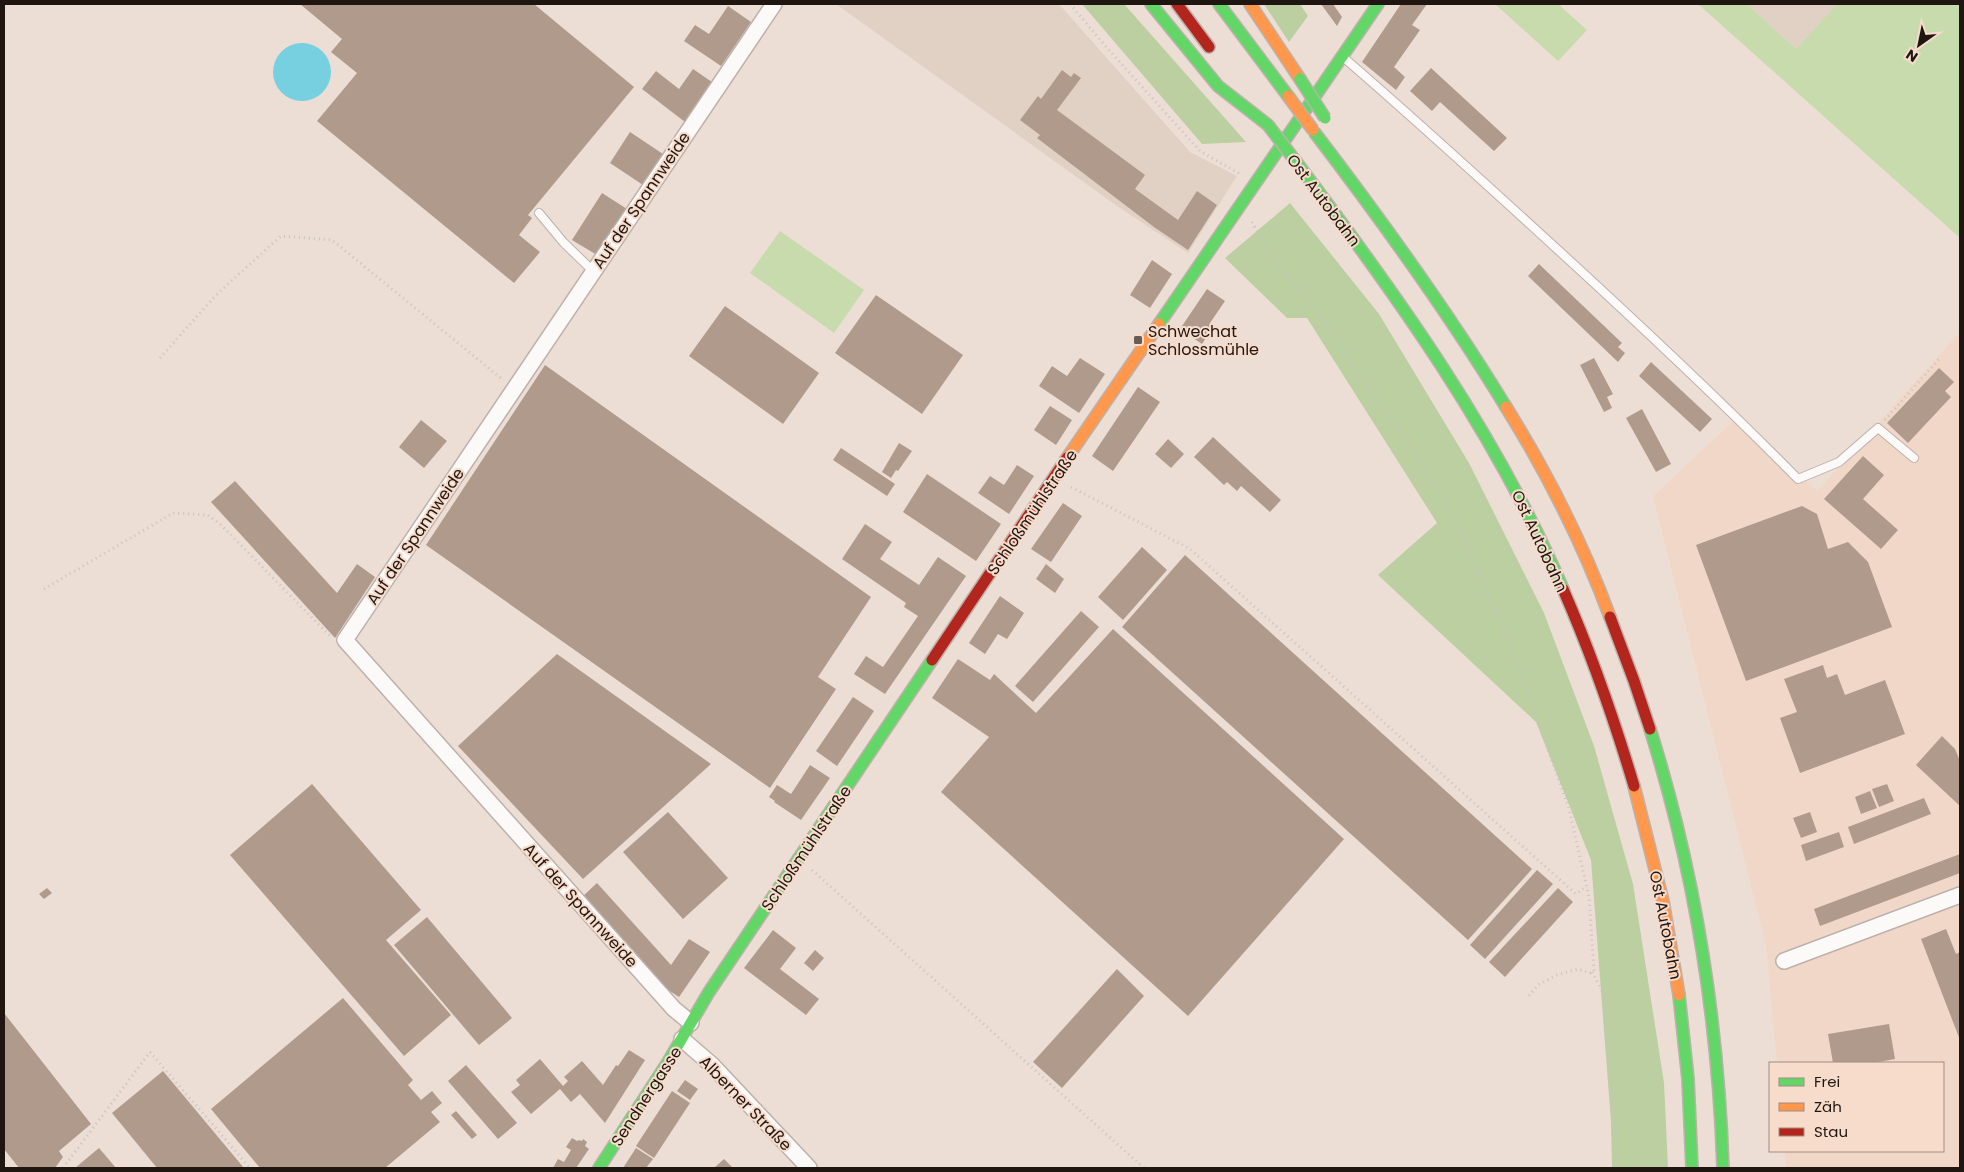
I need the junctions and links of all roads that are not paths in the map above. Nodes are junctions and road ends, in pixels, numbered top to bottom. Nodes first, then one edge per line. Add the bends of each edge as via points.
1 (774, 4) edge
2 (1151, 4) edge
3 (1177, 4) edge
4 (1219, 4) edge
5 (1250, 4) edge
6 (1378, 4) edge
7 (1217, 57) dead end
8 (1343, 57) junction
9 (1240, 87) dead end
10 (1328, 122) dead end
11 (1268, 125) junction
12 (1354, 167) dead end
13 (1361, 193) junction
14 (539, 213) dead end
15 (593, 271) junction
16 (1914, 458) dead end
17 (1960, 895) edge
18 (1784, 962) dead end
19 (691, 1023) junction
20 (682, 1039) junction
21 (599, 1168) edge
22 (809, 1168) edge
23 (1692, 1168) edge
24 (1724, 1168) edge

1 - 15 street, Auf der Spannweide
2 - 11 main road via 1218,86
3 - 7 main road
4 - 13 main road, Ost Autobahn, bridge
5 - 10 main road, bridge
6 - 8 main road, Schloßmühlstraße
8 - 16 lane via 1648,333 1798,479 1839,462 1878,428
8 - 19 main road, Schloßmühlstraße via 1054,478
9 - 11 main road, Ost Autobahn
11 - 23 main road, Ost Autobahn, bridge via 1412,321 1473,413 1526,511 1579,626 1633,780 1664,907 1688,1074
12 - 13 main road
13 - 24 main road, Ost Autobahn via 1451,318 1534,455 1598,588 1629,669 1660,761 1694,900 1720,1089
14 - 15 lane
15 - 19 street, Auf der Spannweide via 345,640 674,1009
17 - 18 street
19 - 20 main road, Sendnergasse
20 - 21 main road, Sendnergasse
20 - 22 street, Alberner Straße via 712,1065

